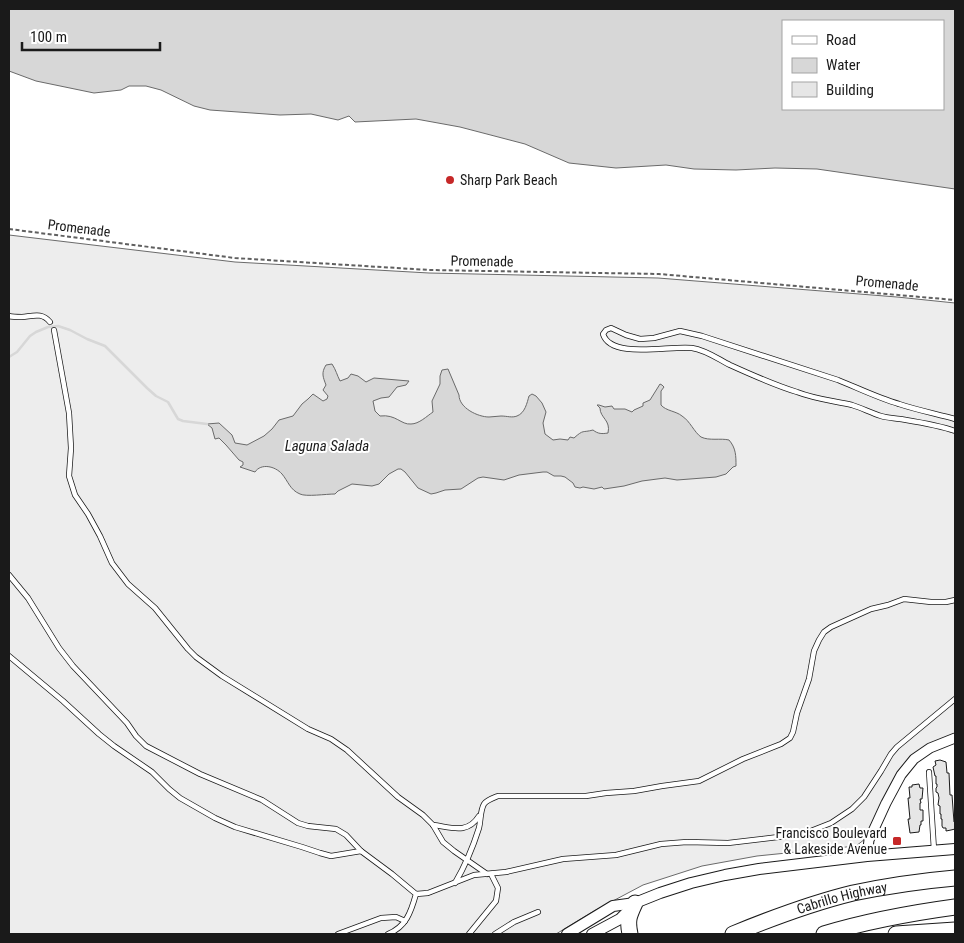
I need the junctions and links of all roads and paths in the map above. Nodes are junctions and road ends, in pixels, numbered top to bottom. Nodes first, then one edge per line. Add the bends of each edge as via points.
1 (9, 229) edge
2 (955, 300) edge
3 (9, 316) edge
4 (50, 322) dead end
5 (54, 330) dead end
6 (955, 419) edge
7 (955, 431) edge
8 (9, 575) edge
9 (955, 600) edge
10 (9, 656) edge
11 (955, 699) edge
12 (955, 738) edge
13 (929, 772) dead end
14 (481, 813) junction
15 (433, 826) junction
16 (955, 849) edge
17 (934, 850) junction
18 (361, 851) junction
19 (866, 856) junction
20 (466, 860) junction
21 (489, 874) junction
22 (955, 878) edge
23 (455, 883) junction
24 (416, 894) junction
25 (636, 903) junction
26 (955, 907) edge
27 (538, 912) dead end
28 (405, 921) junction
29 (955, 930) edge
30 (338, 934) edge
31 (388, 934) edge
32 (469, 934) edge
33 (496, 934) edge
34 (567, 934) edge
35 (592, 934) edge
36 (630, 934) edge
37 (733, 934) edge
38 (824, 934) edge
39 (896, 934) edge

1 - 2 path, Promenade via 235,258 429,270 659,274
3 - 4 lane via 42,315
5 - 15 lane via 69,413 69,476 75,495 112,563 128,584 155,608 196,657 308,729 339,743
6 - 7 lane via 900,405 838,380 702,336 680,331 640,339 611,328 603,334 605,340 622,348 697,349 795,392 881,416
8 - 18 lane via 73,666 146,746 200,774 262,800 298,823 336,829
9 - 14 lane via 931,602 904,598 871,609 824,632 814,652 793,732 781,744 691,783 586,796 498,796 484,804
10 - 18 lane via 99,734 152,772 180,798 215,818 330,856
11 - 21 lane via 897,747 858,803 831,823 813,831 736,842 661,844 616,855 563,859
12 - 19 street via 930,748 902,775 868,840
13 - 17 lane
14 - 15 lane via 470,827
14 - 20 lane via 477,834
15 - 20 lane via 443,842
16 - 17 street
17 - 19 street
18 - 24 lane
19 - 25 street via 725,875 691,883
20 - 21 lane
20 - 23 lane
21 - 23 lane via 474,875
21 - 32 lane via 498,888 496,901
22 - 37 highway, Cabrillo Highway via 845,895
23 - 24 lane
24 - 28 lane
25 - 34 street via 613,906
25 - 35 street via 620,919
25 - 36 highway via 629,916
26 - 38 highway, Cabrillo Highway via 895,916
27 - 33 lane
28 - 30 lane via 396,917 381,918
28 - 31 lane via 402,927
29 - 39 highway

